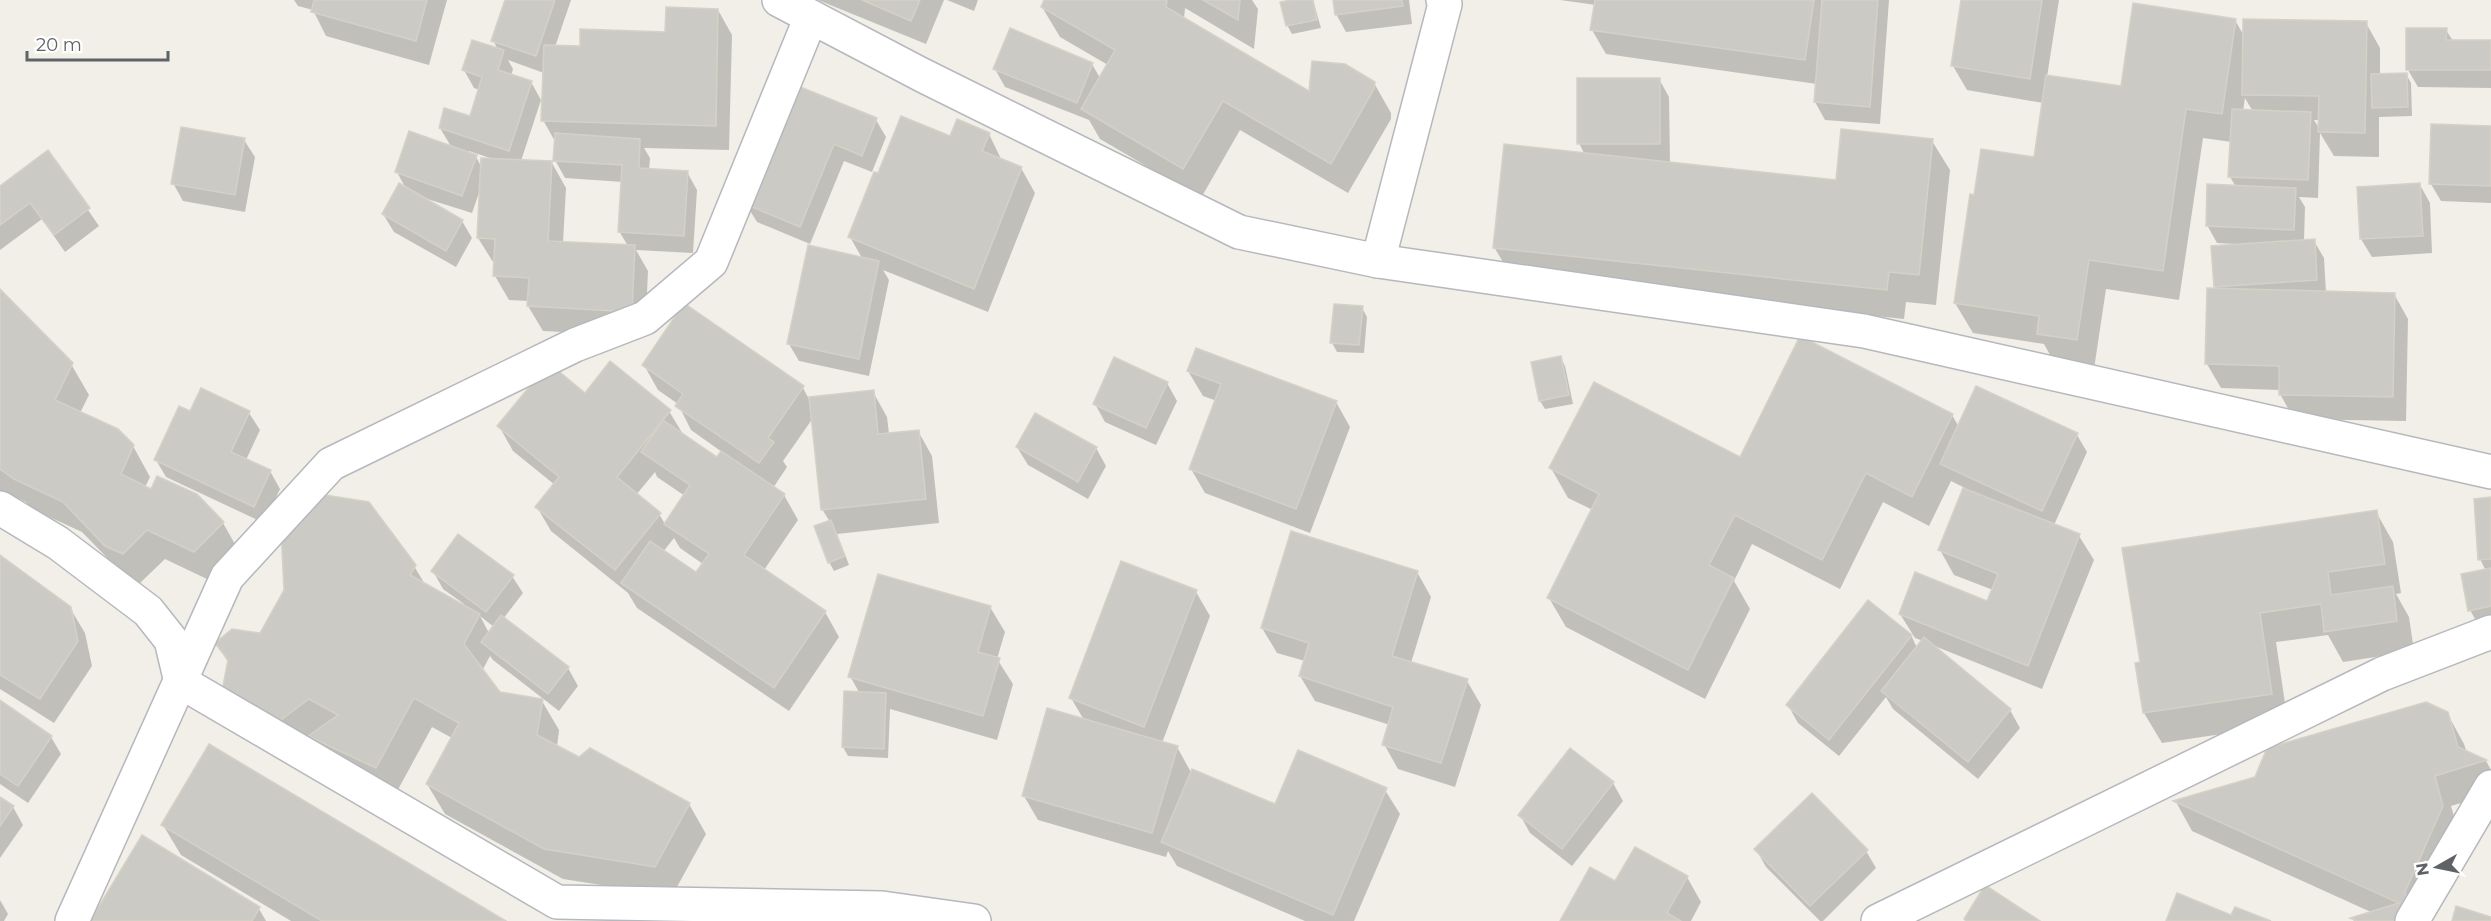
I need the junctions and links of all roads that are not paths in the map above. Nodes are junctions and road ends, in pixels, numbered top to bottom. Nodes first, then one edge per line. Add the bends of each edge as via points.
1 (779, 0) edge
2 (1443, 0) edge
3 (811, 17) junction
4 (1378, 261) junction
5 (2491, 472) edge
6 (0, 508) edge
7 (2491, 632) edge
8 (181, 681) junction
9 (2491, 787) edge
10 (550, 911) edge
11 (72, 921) edge
12 (974, 921) edge
13 (1878, 921) edge
14 (2412, 921) edge

1 - 3 street
2 - 4 street
3 - 4 street via 1239,232
3 - 8 street via 711,262 645,318 575,345 331,464 227,577
4 - 5 street via 1864,331
6 - 8 street via 58,543 148,611 171,640
7 - 13 street via 2382,674
8 - 10 street
8 - 11 street
9 - 14 street
10 - 12 street via 882,908

